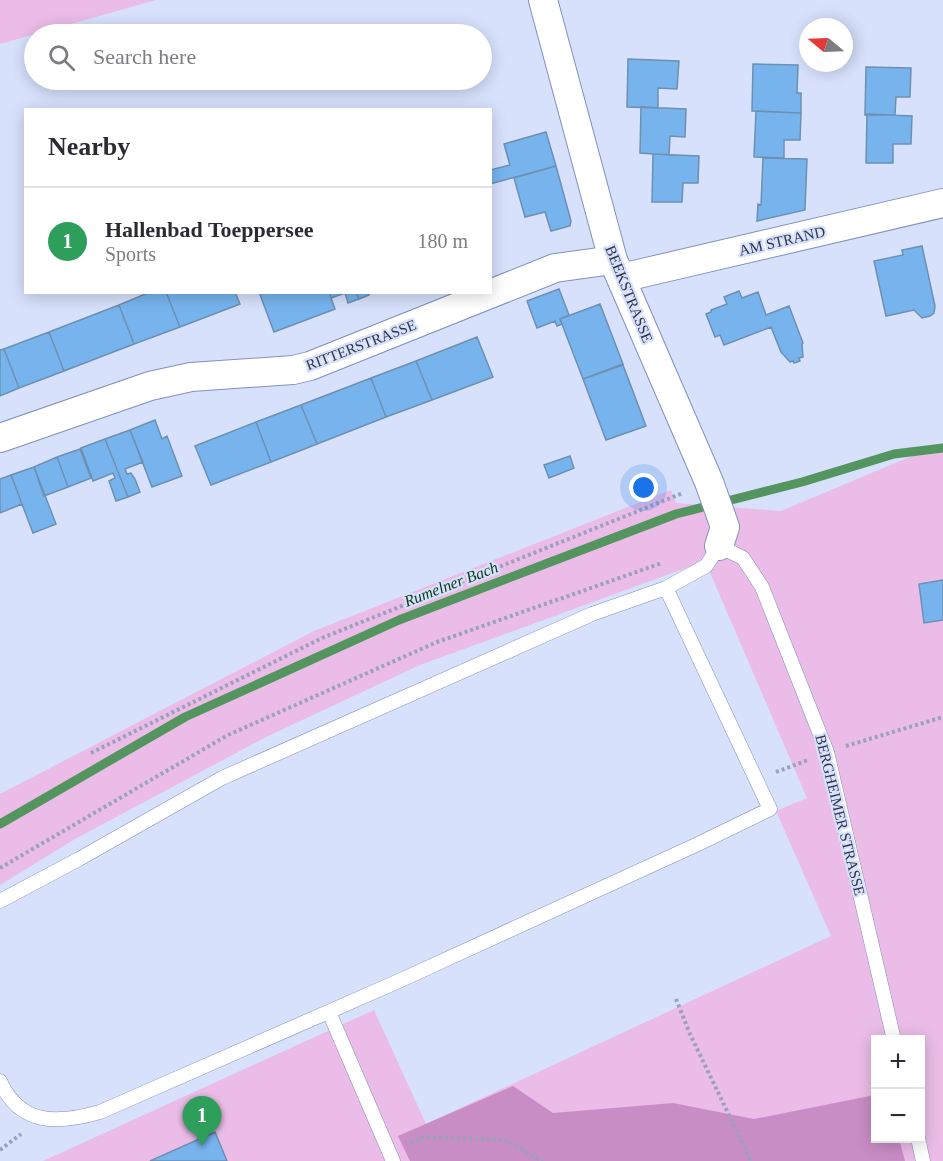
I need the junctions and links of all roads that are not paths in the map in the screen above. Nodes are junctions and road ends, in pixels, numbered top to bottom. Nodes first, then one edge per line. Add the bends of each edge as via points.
1 (543, 0) edge
2 (943, 203) edge
3 (617, 269) junction
4 (492, 293) edge
5 (490, 294) edge
6 (0, 438) edge
7 (722, 536) junction
8 (666, 588) junction
9 (0, 901) edge
10 (329, 1012) junction
11 (893, 1035) edge
12 (0, 1081) edge
13 (919, 1143) edge
14 (392, 1157) edge
15 (923, 1161) edge

1 - 3 street, BEEKSTRASSE
2 - 3 street, AM STRAND
3 - 4 street, RITTERSTRASSE via 555,268
3 - 7 street, BEEKSTRASSE via 709,482
5 - 6 street, RITTERSTRASSE via 310,366 191,377
7 - 8 lane via 706,566
7 - 11 lane, BERGHEIMER STRASSE via 762,587 826,752
8 - 9 lane via 592,614 222,777
8 - 10 lane via 770,809
10 - 12 lane via 100,1112 75,1119 35,1117 20,1110 6,1095
10 - 14 lane
13 - 15 lane

